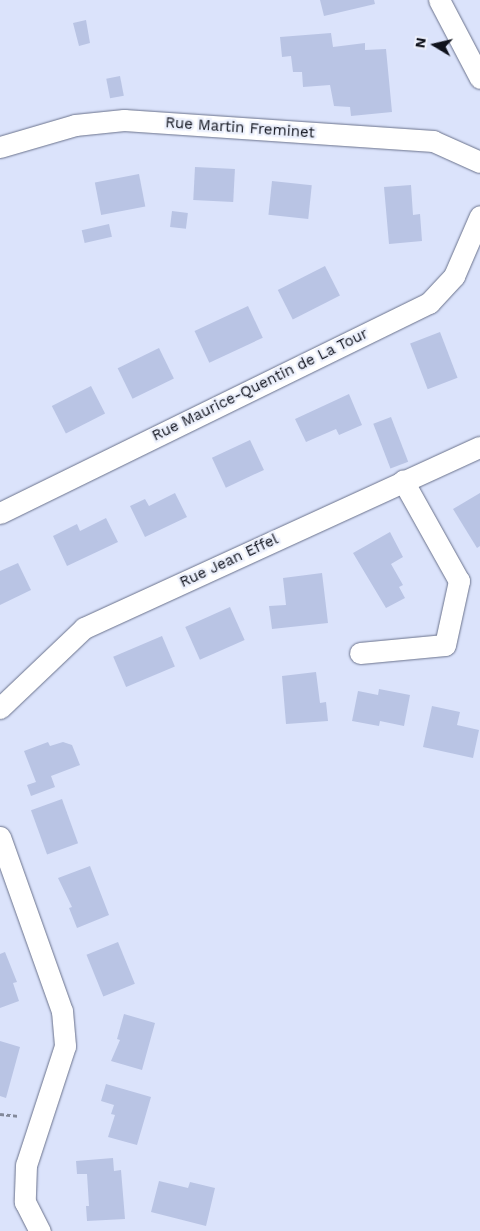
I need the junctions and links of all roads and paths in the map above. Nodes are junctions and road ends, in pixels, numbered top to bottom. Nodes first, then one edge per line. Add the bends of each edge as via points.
1 (439, 0) edge
2 (480, 78) edge
3 (0, 147) edge
4 (480, 162) edge
5 (480, 216) edge
6 (480, 447) edge
7 (403, 481) junction
8 (0, 513) edge
9 (360, 653) dead end
10 (0, 708) edge
11 (0, 837) edge
12 (40, 1231) edge

1 - 2 street
3 - 4 street, Rue Martin Freminet via 75,125 124,120 433,141
5 - 8 street, Rue Maurice-Quentin de La Tour via 454,276 429,303
6 - 7 street, Rue Jean Effel
7 - 9 street via 458,581 445,645
7 - 10 street, Rue Jean Effel via 84,628
11 - 12 street via 62,1011 65,1046 26,1165 25,1202

